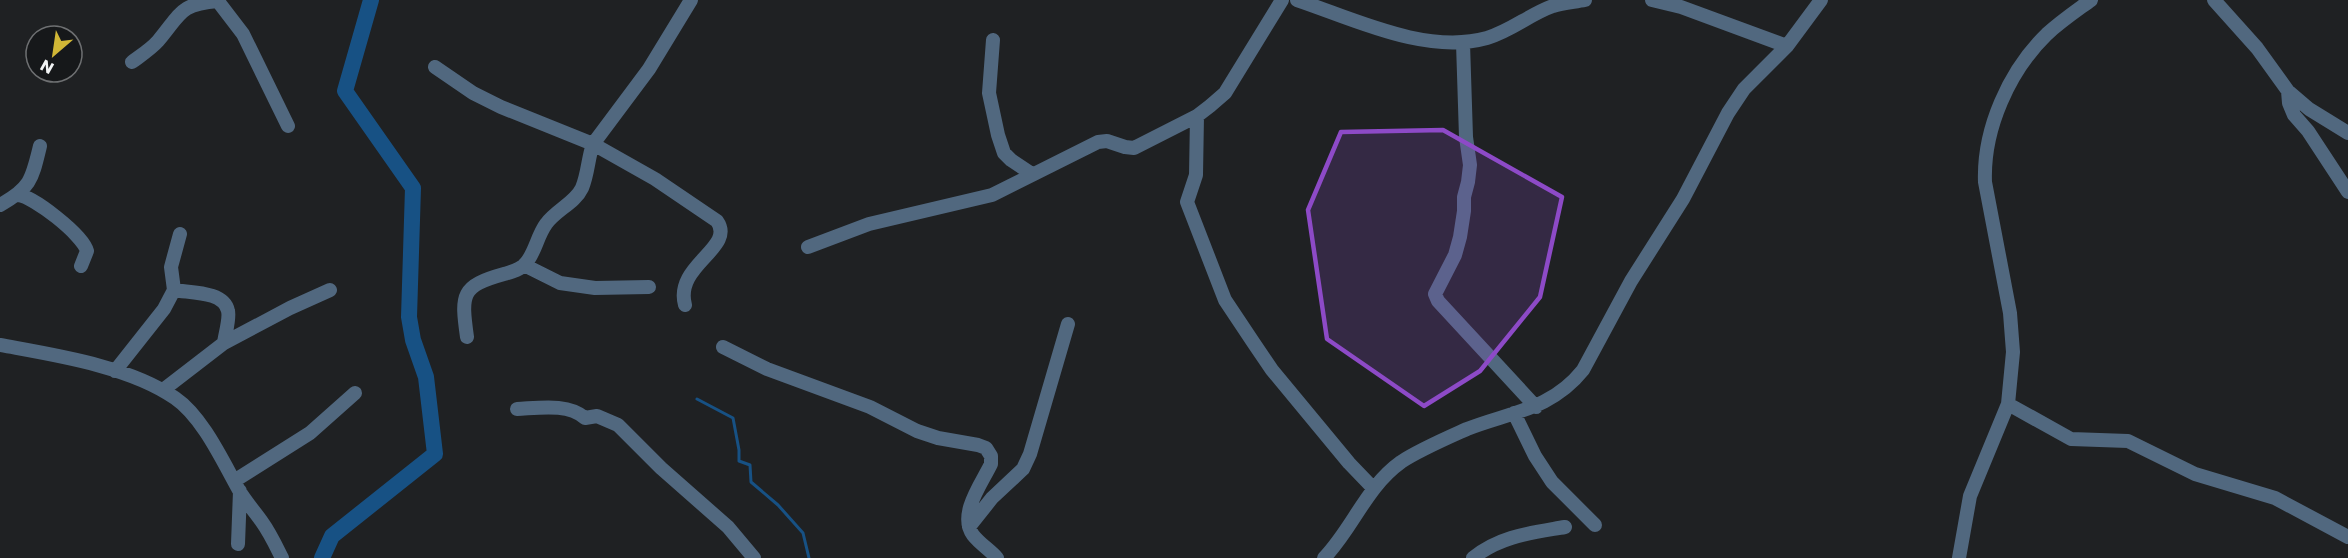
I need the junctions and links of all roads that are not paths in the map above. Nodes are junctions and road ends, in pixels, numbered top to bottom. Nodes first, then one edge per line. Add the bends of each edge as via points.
1 (218, 0) edge
2 (691, 0) edge
3 (1282, 0) edge
4 (1297, 0) edge
5 (1585, 0) edge
6 (1652, 0) edge
7 (1821, 0) edge
8 (2091, 0) edge
9 (2214, 0) edge
10 (993, 40) dead end
11 (1463, 43) junction
12 (1787, 46) junction
13 (132, 62) dead end
14 (435, 67) dead end
15 (2288, 91) junction
16 (1197, 116) junction
17 (288, 126) dead end
18 (2348, 133) edge
19 (593, 144) junction
20 (40, 146) dead end
21 (1032, 174) junction
22 (2348, 192) edge
23 (18, 195) junction
24 (0, 205) edge
25 (180, 234) dead end
26 (808, 247) dead end
27 (525, 265) junction
28 (81, 266) dead end
29 (649, 287) dead end
30 (174, 290) junction
31 (330, 290) dead end
32 (685, 305) dead end
33 (1068, 324) dead end
34 (467, 337) dead end
35 (224, 344) junction
36 (0, 345) edge
37 (723, 347) dead end
38 (115, 371) junction
39 (163, 390) junction
40 (355, 393) dead end
41 (2008, 404) junction
42 (1536, 407) junction
43 (517, 409) dead end
44 (1514, 413) junction
45 (237, 486) junction
46 (1373, 488) junction
47 (1595, 525) dead end
48 (969, 527) junction
49 (1565, 528) dead end
50 (2348, 537) edge
51 (238, 544) dead end
52 (1962, 555) edge
53 (282, 558) edge
54 (754, 558) edge
55 (997, 558) edge
56 (1324, 558) edge
57 (1473, 558) edge

1 - 13 street via 199,2 181,11 156,43
1 - 17 street via 243,34
2 - 19 street via 649,69
3 - 16 street via 1225,93
4 - 11 street via 1401,35
5 - 11 street via 1553,6 1489,38
6 - 12 street
7 - 12 street
8 - 41 street via 2062,20 2030,55 2006,93 1987,146 1985,182 2010,313 2013,352
9 - 15 street via 2258,48
10 - 21 street via 989,93 998,135 1004,153
11 - 42 street via 1470,165 1460,237 1435,294
12 - 42 street via 1744,89 1728,113 1683,199 1631,281 1583,370 1564,390
14 - 19 street via 501,107
15 - 18 street
15 - 22 street via 2294,115
16 - 21 street via 1134,148 1098,142
16 - 46 street via 1196,176 1186,202 1225,300 1272,370
19 - 27 street via 582,188 547,222
19 - 32 street via 655,179 721,227 716,245 684,285
20 - 23 street via 33,173
21 - 26 street via 992,195 869,224
23 - 24 street
23 - 28 street via 31,199 78,236 87,251
25 - 30 street via 171,267
27 - 29 street via 560,283 595,288
27 - 34 street via 472,287 464,304
30 - 35 street via 217,297 225,303 229,312
30 - 38 street via 164,309
31 - 35 street
33 - 48 street via 1023,469
35 - 39 street
36 - 38 street
37 - 48 street via 788,377 870,406 916,431 987,448 991,464 970,507
38 - 39 street
39 - 45 street via 195,419
40 - 45 street via 310,433
41 - 50 street via 2071,439 2128,441 2195,474 2275,498
41 - 52 street via 1970,496
42 - 44 street
43 - 54 street via 576,410 585,418 597,416 618,425 728,527
44 - 46 street via 1466,430 1404,461
44 - 47 street via 1552,482
45 - 51 street
45 - 53 street
46 - 56 street
48 - 55 street
49 - 57 street via 1510,538

